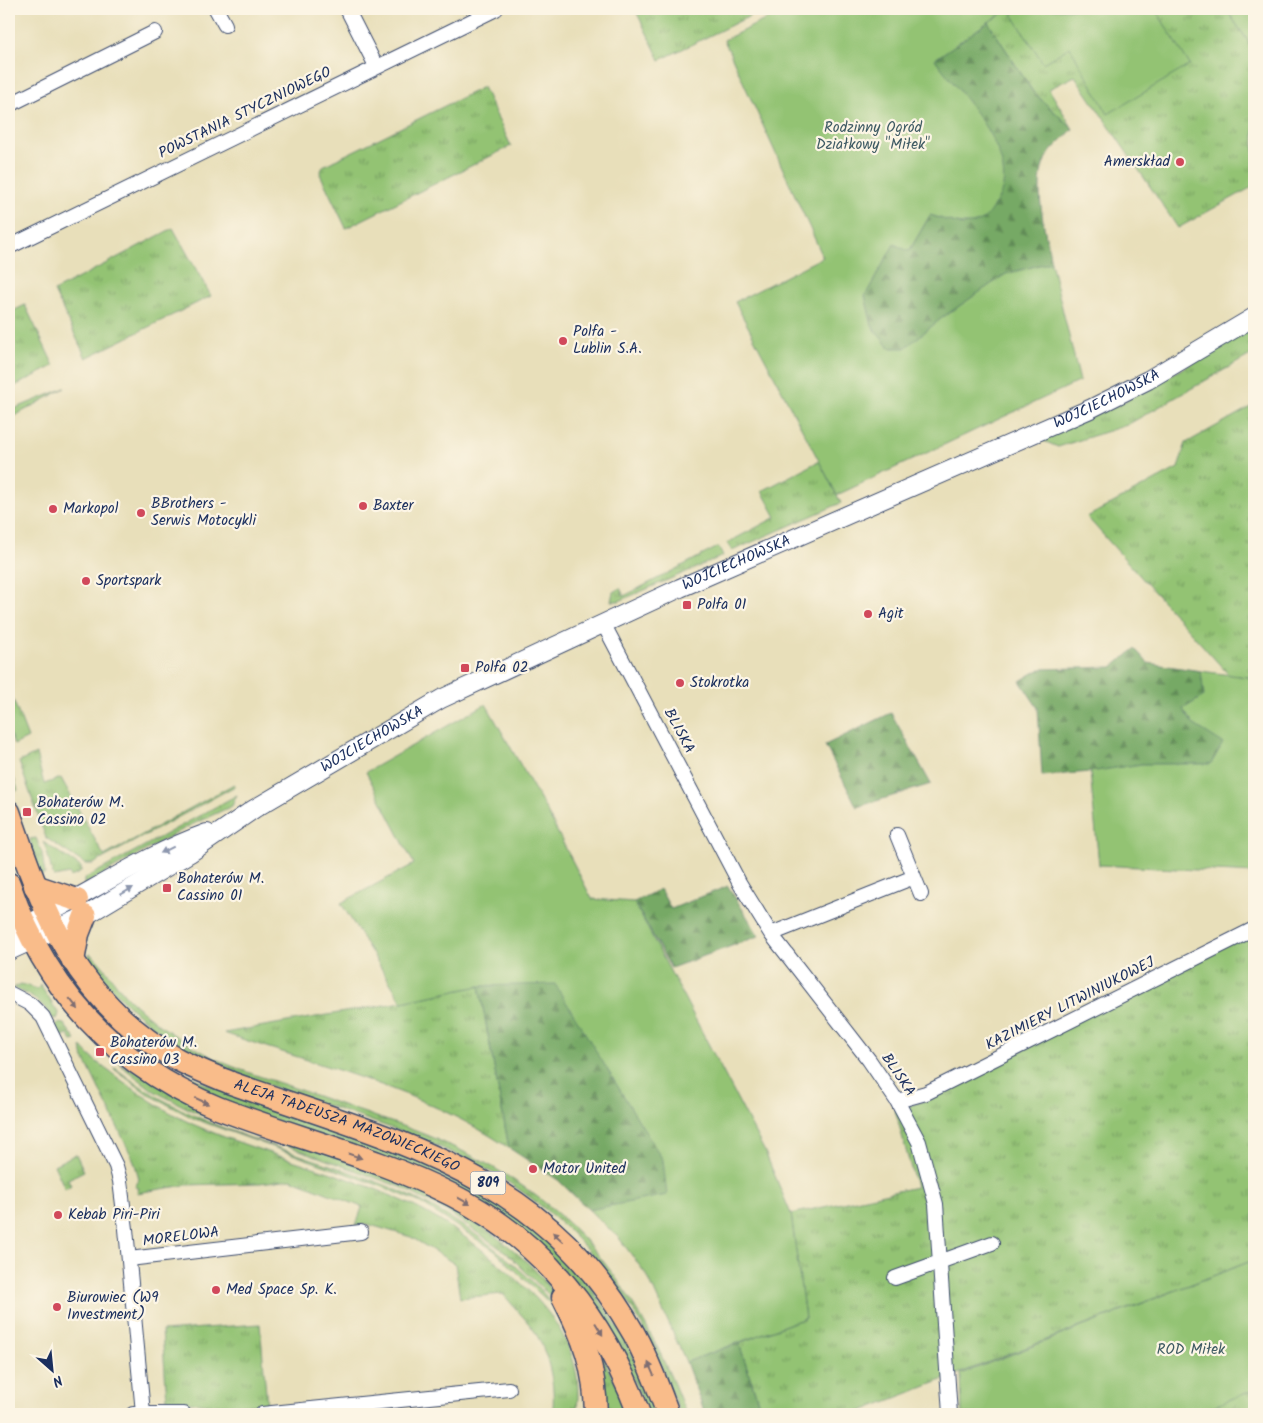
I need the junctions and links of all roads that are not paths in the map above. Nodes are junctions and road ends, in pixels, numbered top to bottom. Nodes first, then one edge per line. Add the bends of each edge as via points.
1 (216, 9) edge
2 (347, 9) edge
3 (496, 9) edge
4 (225, 25) dead end
5 (155, 32) dead end
6 (376, 66) junction
7 (9, 106) edge
8 (9, 247) edge
9 (1254, 317) edge
10 (603, 623) junction
11 (9, 812) edge
12 (896, 835) dead end
13 (914, 877) junction
14 (35, 886) junction
15 (921, 894) dead end
16 (81, 908) junction
17 (17, 918) edge
18 (51, 923) junction
19 (1254, 929) edge
20 (771, 934) junction
21 (9, 951) edge
22 (73, 961) junction
23 (9, 993) edge
24 (898, 1101) junction
25 (361, 1232) dead end
26 (992, 1243) dead end
27 (128, 1259) junction
28 (941, 1262) junction
29 (547, 1264) junction
30 (895, 1278) dead end
31 (509, 1388) dead end
32 (138, 1414) edge
33 (184, 1414) edge
34 (262, 1414) edge
35 (596, 1414) edge
36 (639, 1414) edge
37 (668, 1414) edge
38 (950, 1414) edge

1 - 4 street
2 - 6 street
3 - 6 street, POWSTANIA STYCZNIOWEGO
5 - 7 street
6 - 8 street, POWSTANIA STYCZNIOWEGO
9 - 10 street, WOJCIECHOWSKA via 1156,375 1090,409
10 - 16 street, WOJCIECHOWSKA via 441,699 229,825 176,862
10 - 20 street, BLISKA via 740,884
11 - 14 main road, 809
12 - 13 street
13 - 15 street
13 - 20 street
14 - 16 main road
14 - 18 main road, 809
16 - 18 street, WOJCIECHOWSKA
16 - 22 main road
17 - 18 street, WOJCIECHOWSKA
17 - 21 street, WOJCIECHOWSKA
17 -> 29 main road, ALEJA TADEUSZA MAZOWIECKIEGO / 809 via 51,974 80,1012 112,1044 150,1073 218,1108 451,1194 503,1226
18 - 22 main road, ALEJA TADEUSZA MAZOWIECKIEGO / 809
19 - 24 street, KAZIMIERY LITWINIUKOWEJ via 935,1089
20 - 24 street, BLISKA
37 -> 22 main road, ALEJA TADEUSZA MAZOWIECKIEGO / 809 via 638,1341 608,1294 579,1257 523,1207 496,1188 440,1159 230,1083 175,1058 119,1015
23 - 27 street via 30,1004 43,1017 116,1166
24 - 28 street, BLISKA via 918,1142 931,1182
25 - 27 street, MORELOWA
26 - 28 street
27 - 32 street, MORELOWA
28 - 30 street
28 - 38 street, BLISKA
29 - 35 main road via 585,1343 594,1377
29 -> 36 main road, ALEJA TADEUSZA MAZOWIECKIEGO / 809 via 596,1323
31 - 34 street
32 - 33 street

